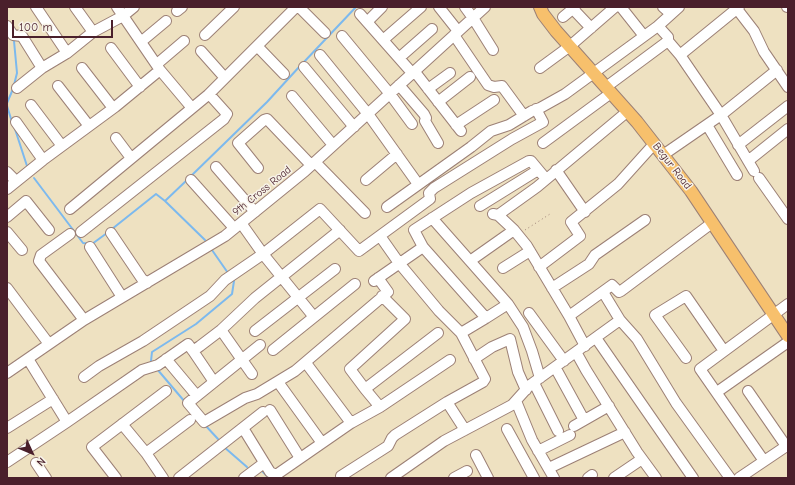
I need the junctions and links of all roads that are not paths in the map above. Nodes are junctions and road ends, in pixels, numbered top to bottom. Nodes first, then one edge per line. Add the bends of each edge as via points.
1 (36, 7) edge
2 (75, 7) edge
3 (117, 7) edge
4 (134, 7) edge
5 (234, 7) edge
6 (298, 7) edge
7 (382, 7) edge
8 (421, 7) edge
9 (439, 7) edge
10 (465, 7) edge
11 (485, 7) edge
12 (540, 7) edge
13 (615, 7) edge
14 (621, 7) edge
15 (679, 7) edge
16 (574, 8) edge
17 (738, 8) edge
18 (667, 11) edge
19 (123, 16) junction
20 (563, 17) dead end
21 (473, 18) junction
22 (166, 21) dead end
23 (7, 26) edge
24 (658, 26) junction
25 (591, 28) junction
26 (432, 29) dead end
27 (93, 32) junction
28 (325, 33) dead end
29 (456, 33) junction
30 (205, 35) dead end
31 (342, 36) dead end
32 (644, 36) junction
33 (383, 40) junction
34 (142, 41) junction
35 (184, 41) dead end
36 (668, 41) junction
37 (257, 46) junction
38 (570, 46) junction
39 (111, 48) dead end
40 (493, 50) dead end
41 (201, 51) dead end
42 (67, 53) junction
43 (320, 55) dead end
44 (680, 55) junction
45 (399, 58) junction
46 (159, 67) junction
47 (304, 67) dead end
48 (42, 68) junction
49 (82, 68) dead end
50 (540, 68) dead end
51 (777, 70) junction
52 (414, 73) junction
53 (450, 73) dead end
54 (593, 73) junction
55 (284, 74) dead end
56 (470, 77) dead end
57 (225, 78) junction
58 (787, 84) edge
59 (399, 85) junction
60 (58, 86) dead end
61 (140, 87) junction
62 (17, 88) dead end
63 (428, 89) junction
64 (608, 90) junction
65 (209, 94) junction
66 (390, 94) junction
67 (292, 96) dead end
68 (494, 100) dead end
69 (438, 102) junction
70 (31, 105) dead end
71 (788, 106) edge
72 (113, 108) junction
73 (192, 108) junction
74 (536, 110) junction
75 (628, 111) junction
76 (368, 114) junction
77 (721, 115) junction
78 (524, 116) junction
79 (16, 122) dead end
80 (412, 124) dead end
81 (707, 125) junction
82 (89, 126) junction
83 (354, 127) junction
84 (788, 129) edge
85 (116, 138) dead end
86 (438, 143) dead end
87 (542, 143) dead end
88 (654, 144) junction
89 (333, 145) junction
90 (738, 145) junction
91 (62, 146) junction
92 (397, 154) junction
93 (664, 156) junction
94 (131, 158) junction
95 (43, 160) junction
96 (748, 161) junction
97 (313, 163) junction
98 (216, 167) dead end
99 (258, 168) dead end
100 (538, 170) junction
101 (556, 170) junction
102 (7, 172) edge
103 (737, 175) dead end
104 (546, 179) junction
105 (191, 180) dead end
106 (366, 180) dead end
107 (16, 181) junction
108 (418, 184) junction
109 (7, 189) edge
110 (480, 206) dead end
111 (387, 207) dead end
112 (70, 209) dead end
113 (255, 212) junction
114 (585, 212) junction
115 (364, 213) dead end
116 (7, 217) edge
117 (787, 217) edge
118 (432, 218) junction
119 (644, 220) dead end
120 (712, 223) junction
121 (237, 226) junction
122 (49, 230) dead end
123 (340, 230) junction
124 (7, 232) edge
125 (516, 232) junction
126 (111, 233) dead end
127 (380, 236) junction
128 (90, 247) dead end
129 (423, 247) junction
130 (22, 250) dead end
131 (530, 251) junction
132 (263, 254) junction
133 (470, 261) junction
134 (399, 263) junction
135 (539, 267) junction
136 (503, 268) dead end
137 (335, 269) dead end
138 (281, 277) junction
139 (147, 283) junction
140 (355, 284) dead end
141 (552, 288) junction
142 (7, 289) edge
143 (602, 292) junction
144 (382, 296) junction
145 (122, 297) junction
146 (299, 298) junction
147 (508, 304) junction
148 (788, 304) edge
149 (529, 313) dead end
150 (774, 314) junction
151 (569, 316) junction
152 (314, 317) junction
153 (486, 318) junction
154 (84, 320) junction
155 (620, 320) junction
156 (221, 330) junction
157 (256, 331) dead end
158 (460, 332) junction
159 (438, 333) dead end
160 (788, 336) edge
161 (596, 338) junction
162 (788, 342) edge
163 (49, 344) junction
164 (260, 345) dead end
165 (585, 346) junction
166 (273, 350) dead end
167 (193, 351) junction
168 (724, 351) junction
169 (576, 352) junction
170 (686, 358) dead end
171 (28, 359) junction
172 (166, 359) junction
173 (242, 359) junction
174 (474, 359) junction
175 (450, 360) dead end
176 (564, 361) junction
177 (306, 362) junction
178 (555, 367) junction
179 (7, 373) edge
180 (252, 374) dead end
181 (84, 377) dead end
182 (537, 380) junction
183 (214, 382) junction
184 (278, 382) junction
185 (365, 390) junction
186 (526, 390) junction
187 (166, 391) dead end
188 (748, 391) dead end
189 (717, 392) junction
190 (197, 396) junction
191 (53, 400) junction
192 (516, 401) junction
193 (447, 402) junction
194 (609, 406) junction
195 (380, 407) junction
196 (190, 420) dead end
197 (584, 420) junction
198 (67, 422) junction
199 (351, 423) junction
200 (122, 424) junction
201 (7, 428) edge
202 (243, 428) junction
203 (507, 429) dead end
204 (465, 430) junction
205 (558, 431) dead end
206 (625, 432) junction
207 (322, 443) junction
208 (787, 445) edge
209 (538, 450) junction
210 (146, 453) junction
211 (476, 455) dead end
212 (300, 458) junction
213 (642, 459) junction
214 (764, 461) junction
215 (7, 462) edge
216 (36, 463) dead end
217 (264, 463) junction
218 (549, 468) junction
219 (467, 471) dead end
220 (341, 476) dead end
221 (46, 478) edge
222 (116, 478) edge
223 (163, 478) edge
224 (179, 478) edge
225 (244, 478) edge
226 (391, 478) edge
227 (454, 478) edge
228 (488, 478) edge
229 (534, 478) edge
230 (554, 478) edge
231 (614, 478) edge
232 (656, 478) edge
233 (693, 478) edge
234 (730, 478) edge
235 (739, 478) edge

1 - 42 street
2 - 27 street
3 - 19 street
4 - 19 street
5 - 30 street
6 - 28 street
6 - 37 street
7 - 33 street via 364,18
8 - 33 street
9 - 29 street
10 - 21 street
11 - 21 street, 9th Cross Road
12 - 38 main road, Begur Road
13 - 25 street
14 - 32 street
15 - 18 street
16 - 20 street
16 - 25 street
17 - 44 street
17 - 51 street
18 - 24 street
19 - 27 street
19 - 34 street
21 - 29 street, 9th Cross Road
21 - 40 street
22 - 34 street
23 - 48 street via 13,35 22,36
24 - 32 street
24 - 36 street via 668,37
25 - 38 street
26 - 45 street
27 - 42 street
29 - 52 street, 9th Cross Road
29 - 78 street via 488,84 494,87 502,86
31 - 66 street
32 - 54 street
33 - 45 street
34 - 46 street
35 - 46 street
36 - 44 street
36 - 64 street
37 - 55 street
37 - 57 street
38 - 50 street
38 - 54 main road, Begur Road
39 - 61 street
41 - 57 street
42 - 48 street
43 - 76 street
44 - 77 street
45 - 52 street
46 - 61 street
46 - 73 street
47 - 83 street
48 - 62 street
49 - 72 street
51 - 58 street
51 - 77 street
52 - 59 street, 9th Cross Road
52 - 63 street
53 - 63 street
54 - 64 main road, Begur Road
54 - 74 street via 565,94
56 - 69 street
57 - 65 street
59 - 66 street, 9th Cross Road
59 - 86 street via 424,114 425,121
60 - 82 street
61 - 72 street
63 - 69 street
64 - 75 main road, Begur Road
64 - 87 street
65 - 73 street
65 - 154 street via 227,114 224,119 76,233 41,255 39,261
66 - 76 street, 9th Cross Road
66 - 80 street
67 - 89 street
68 - 69 street via 459,128
70 - 91 street
71 - 90 street
72 - 82 street
73 - 94 street
74 - 78 street
74 - 127 street via 543,122 434,188 429,193 430,198
75 - 88 main road, Begur Road
75 - 101 street
76 - 83 street, 9th Cross Road
76 - 92 street
77 - 81 street
77 - 90 street
78 - 108 street via 491,131
79 - 95 street
81 - 93 street
81 - 103 street
82 - 91 street
83 - 89 street, 9th Cross Road
84 - 96 street
85 - 94 street
88 - 93 main road, Begur Road
88 - 114 street via 618,184
89 - 97 street, 9th Cross Road
90 - 96 street
91 - 95 street
92 - 106 street
92 - 108 street
93 - 120 main road, Begur Road
94 - 112 street
95 - 107 street
96 - 117 street
97 - 99 street via 267,119 238,143
97 - 113 street, 9th Cross Road
97 - 115 street
98 - 113 street
100 - 104 street
100 - 110 street
100 - 118 street via 531,161 525,162
101 - 104 street
101 - 114 street
102 - 107 street
104 - 125 street via 494,214
105 - 121 street
107 - 109 street
108 - 111 street
113 - 121 street, 9th Cross Road
114 - 135 street via 571,222 580,236
116 - 122 street via 26,201
118 - 129 street via 414,230
118 - 133 street
119 - 141 street via 595,255 589,264
120 - 143 street via 621,292 612,285
120 - 150 main road, Begur Road
121 - 132 street
121 - 139 street, 9th Cross Road via 225,236
123 - 127 street via 359,251
123 - 132 street via 320,209
123 - 138 street
124 - 130 street
125 - 131 street
125 - 133 street
126 - 139 street
127 - 134 street
128 - 145 street
129 - 134 street
129 - 153 street
131 - 135 street
131 - 136 street
132 - 138 street
132 - 181 street via 225,280 210,296
133 - 147 street
134 - 144 street via 376,280 388,292
134 - 158 street
135 - 141 street
137 - 146 street
138 - 146 street
138 - 156 street
139 - 145 street, 9th Cross Road
140 - 152 street
141 - 151 street
142 - 163 street
143 - 151 street
143 - 155 street
144 - 177 street
144 - 185 street via 405,319 350,369
145 - 154 street, 9th Cross Road
146 - 152 street
146 - 157 street
147 - 153 street
147 - 182 street via 523,327 532,351
148 - 150 street
149 - 176 street
150 - 160 main road, Begur Road
150 - 168 street
151 - 165 street
152 - 166 street
153 - 158 street
154 - 163 street, 9th Cross Road
155 - 161 street
155 - 234 street via 637,339 676,404
156 - 167 street
156 - 173 street
158 - 174 street
159 - 185 street
161 - 165 street
161 - 233 street
162 - 189 street
163 - 171 street, 9th Cross Road
164 - 173 street
165 - 169 street
167 - 172 street via 188,344
167 - 183 street
168 - 170 street via 686,296 655,315
168 - 189 street via 700,369
169 - 176 street
169 - 194 street
171 - 179 street, 9th Cross Road
171 - 191 street
172 - 190 street
172 - 198 street via 158,365 142,370
173 - 180 street
173 - 183 street
174 - 186 street via 510,339 518,372
174 - 193 street via 484,381
175 - 195 street
176 - 178 street
177 - 184 street
177 - 199 street
178 - 182 street
178 - 197 street
182 - 186 street
182 - 205 street
183 - 190 street
184 - 190 street via 204,422 188,403
184 - 207 street
185 - 195 street
186 - 192 street
187 - 200 street
188 - 208 street
189 - 214 street
191 - 198 street
191 - 201 street
192 - 204 street
192 - 209 street
193 - 204 street
193 - 220 street via 392,438 388,446
194 - 197 street
194 - 206 street
195 - 199 street
196 - 210 street
197 - 209 street
198 - 215 street
199 - 207 street
200 - 210 street
200 - 222 street via 92,447
202 - 212 street via 267,411
202 - 217 street
202 - 224 street
203 - 229 street
204 - 226 street via 444,441
206 - 213 street
206 - 218 street
207 - 212 street
208 - 214 street
209 - 218 street
210 - 223 street
211 - 228 street
212 - 217 street via 276,474 270,472
213 - 231 street
213 - 232 street
214 - 235 street
216 - 221 street
217 - 225 street
218 - 230 street
219 - 227 street

